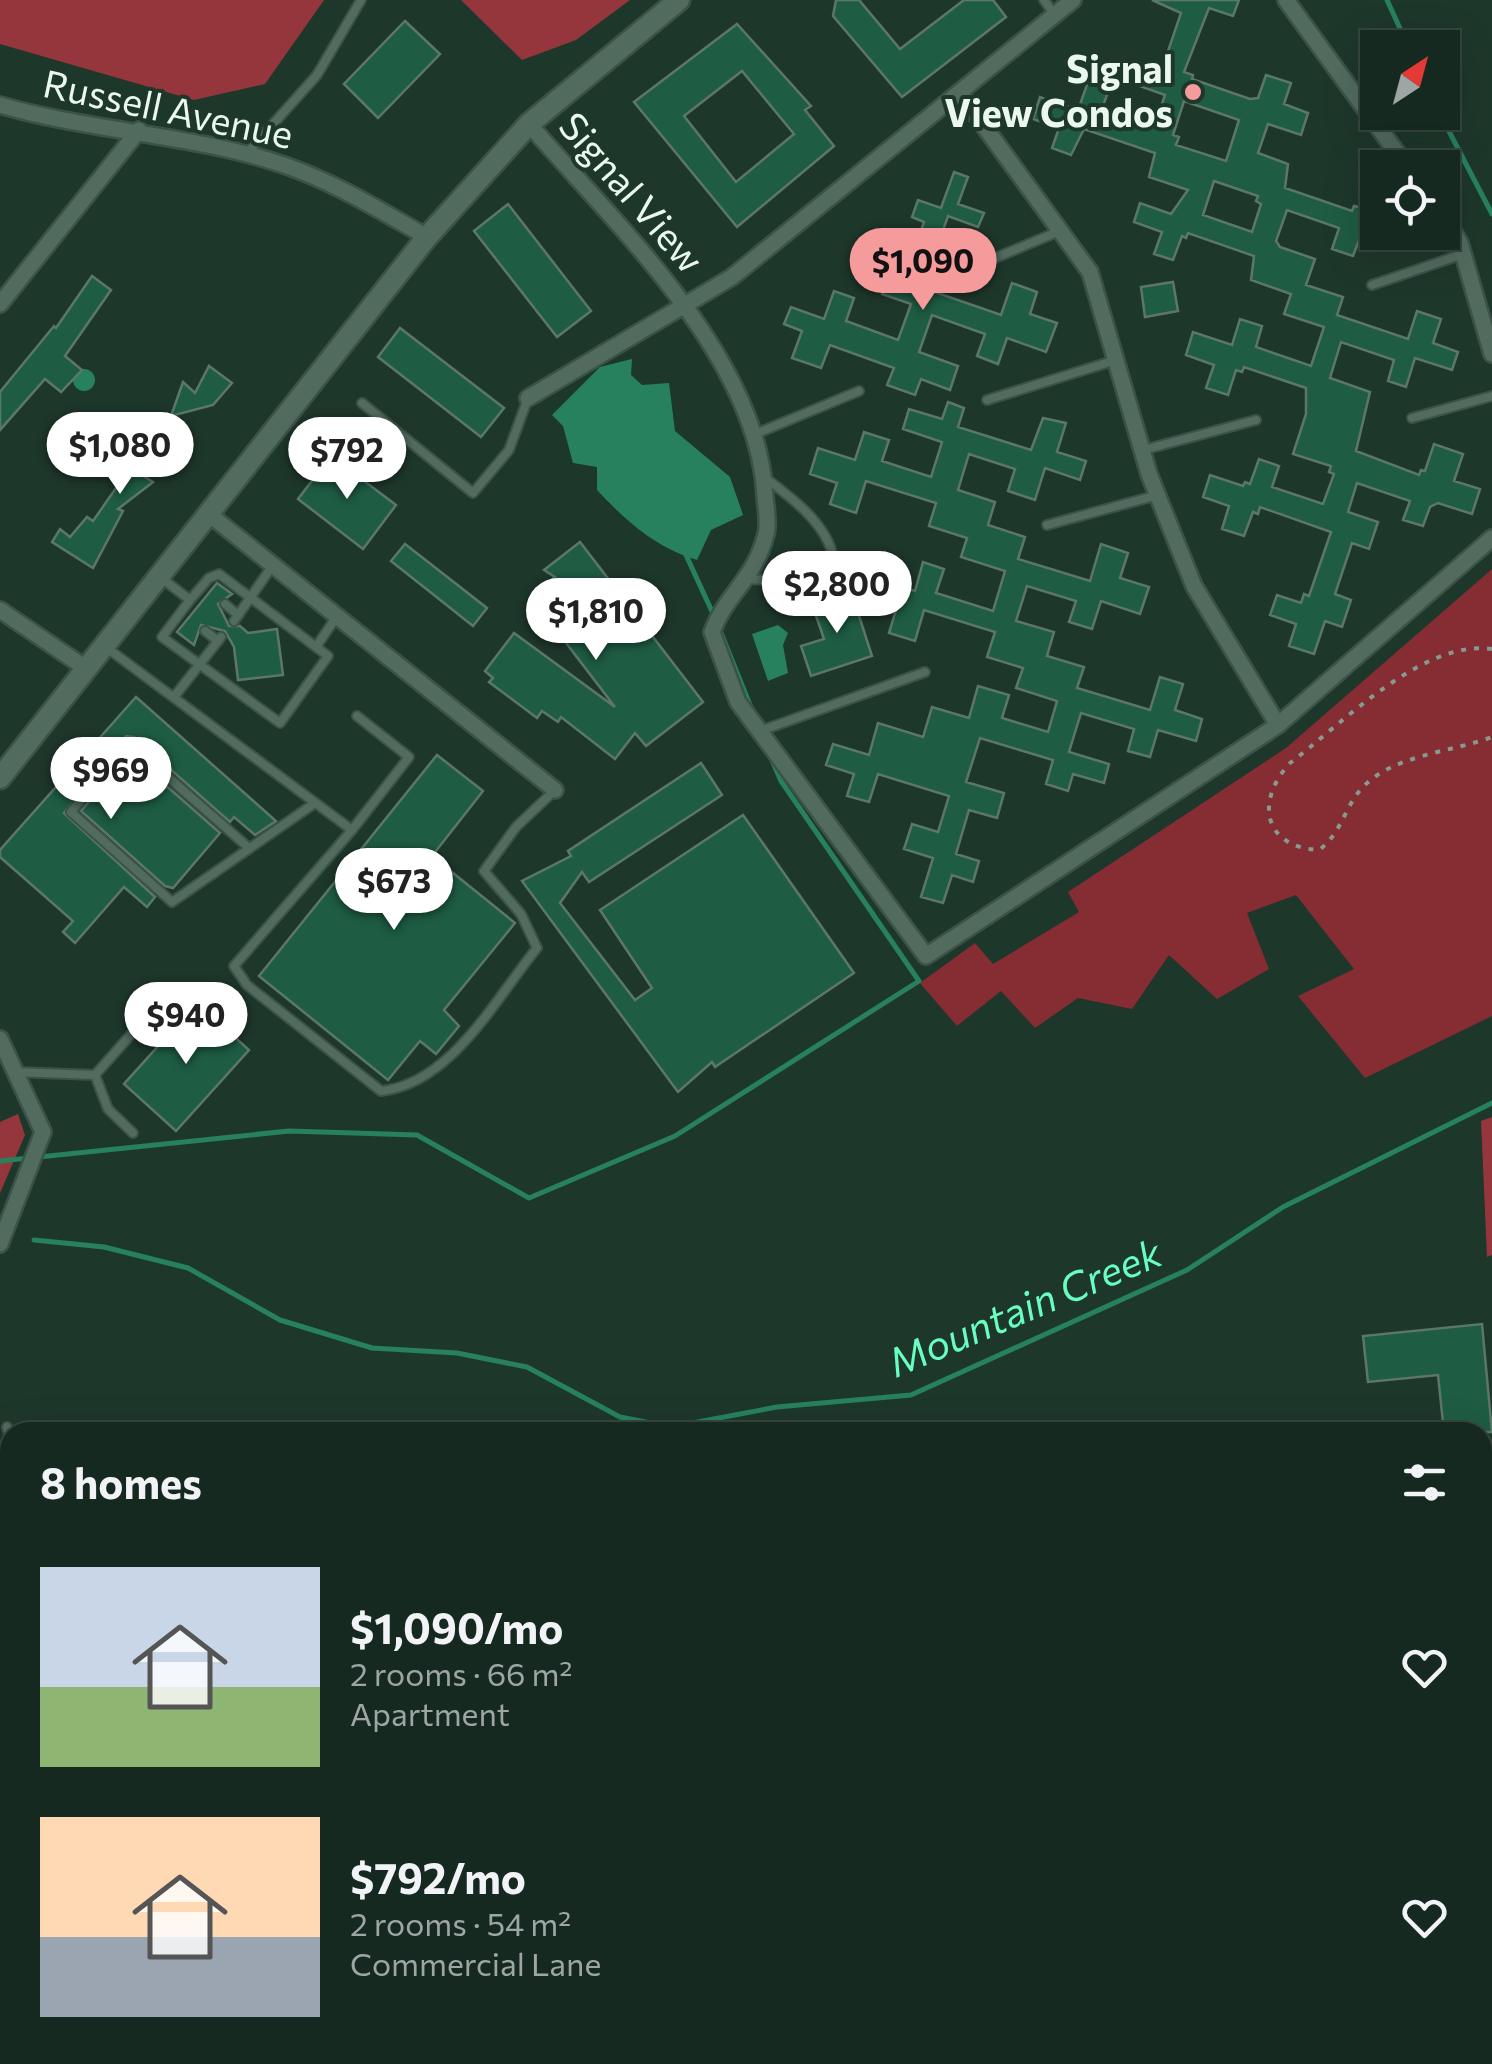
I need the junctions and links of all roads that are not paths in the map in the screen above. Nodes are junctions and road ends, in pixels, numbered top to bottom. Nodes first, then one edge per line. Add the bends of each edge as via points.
1 (361, 0) edge
2 (678, 0) edge
3 (1044, 0) edge
4 (1074, 0) edge
5 (1286, 0) edge
6 (1055, 15) junction
7 (960, 93) junction
8 (0, 106) edge
9 (529, 124) junction
10 (139, 130) junction
11 (1395, 150) edge
12 (244, 156) junction
13 (1063, 230) junction
14 (427, 237) junction
15 (1460, 247) edge
16 (1464, 254) junction
17 (983, 263) dead end
18 (1372, 285) dead end
19 (0, 304) edge
20 (684, 304) junction
21 (1492, 354) edge
22 (1118, 359) junction
23 (860, 391) dead end
24 (1492, 396) edge
25 (528, 398) joint
26 (986, 400) dead end
27 (362, 403) dead end
28 (1412, 418) dead end
29 (1256, 420) dead end
30 (752, 435) junction
31 (1142, 450) junction
32 (764, 477) junction
33 (1158, 495) junction
34 (210, 515) junction
35 (1047, 525) dead end
36 (1492, 538) edge
37 (273, 565) junction
38 (160, 577) junction
39 (749, 579) junction
40 (252, 596) junction
41 (190, 600) junction
42 (224, 604) dead end
43 (0, 610) edge
44 (337, 616) junction
45 (205, 631) dead end
46 (104, 646) junction
47 (316, 646) junction
48 (201, 665) junction
49 (87, 668) junction
50 (925, 672) dead end
51 (174, 697) junction
52 (357, 716) dead end
53 (1278, 725) junction
54 (760, 731) junction
55 (0, 778) edge
56 (556, 790) joint
57 (314, 803) junction
58 (352, 830) junction
59 (250, 848) junction
60 (158, 1004) dead end
61 (0, 1039) edge
62 (15, 1072) junction
63 (95, 1075) junction
64 (133, 1133) dead end
65 (0, 1244) edge

1 - 12 lane via 316,75
2 - 9 main road
3 - 6 lane
4 - 6 street
5 - 11 street
6 - 7 street
7 - 13 street
7 - 20 street via 732,277
8 - 10 street, Russell Avenue
9 - 14 main road
9 - 20 street, Signal View
10 - 12 street, Russell Avenue
10 - 19 street
12 - 14 street, Russell Avenue via 340,189
13 - 17 lane
13 - 22 street via 1090,272
14 - 34 main road
15 - 16 street
16 - 18 lane
16 - 21 street
20 - 25 street
20 - 30 street, Signal View via 742,402
22 - 26 lane
22 - 31 street
23 - 30 lane
24 - 28 lane
25 - 27 lane via 509,450 472,493
29 - 31 lane
30 - 32 street, Signal View
31 - 33 street
32 - 39 street, Signal View via 767,532
32 - 39 lane via 830,539 834,557 772,582
33 - 35 lane
33 - 53 street via 1194,586
34 - 37 street
34 - 38 main road
36 - 53 street
37 - 40 lane
37 - 44 street
38 - 41 lane
38 - 46 main road
39 - 54 street, Signal View via 721,608 712,632 738,702
40 - 41 lane via 219,574
40 - 42 lane via 236,618
40 - 47 lane
41 - 48 lane via 162,637
43 - 49 street
44 - 47 lane
44 - 56 street
45 - 48 lane via 220,639
46 - 49 main road
46 - 51 lane
47 - 48 lane via 328,656 280,723
48 - 51 lane
49 - 55 main road
50 - 54 lane
51 - 57 lane
52 - 58 lane via 409,757
53 - 54 street via 926,956
56 - 58 lane via 516,826 484,871 521,914 537,948 442,1065 401,1089 381,1091 247,985 234,966
57 - 58 lane
57 - 59 lane
59 - 59 lane via 172,902 70,812 129,742
60 - 63 lane
61 - 62 street
62 - 63 lane
62 - 65 street via 43,1132
63 - 64 lane via 108,1109

